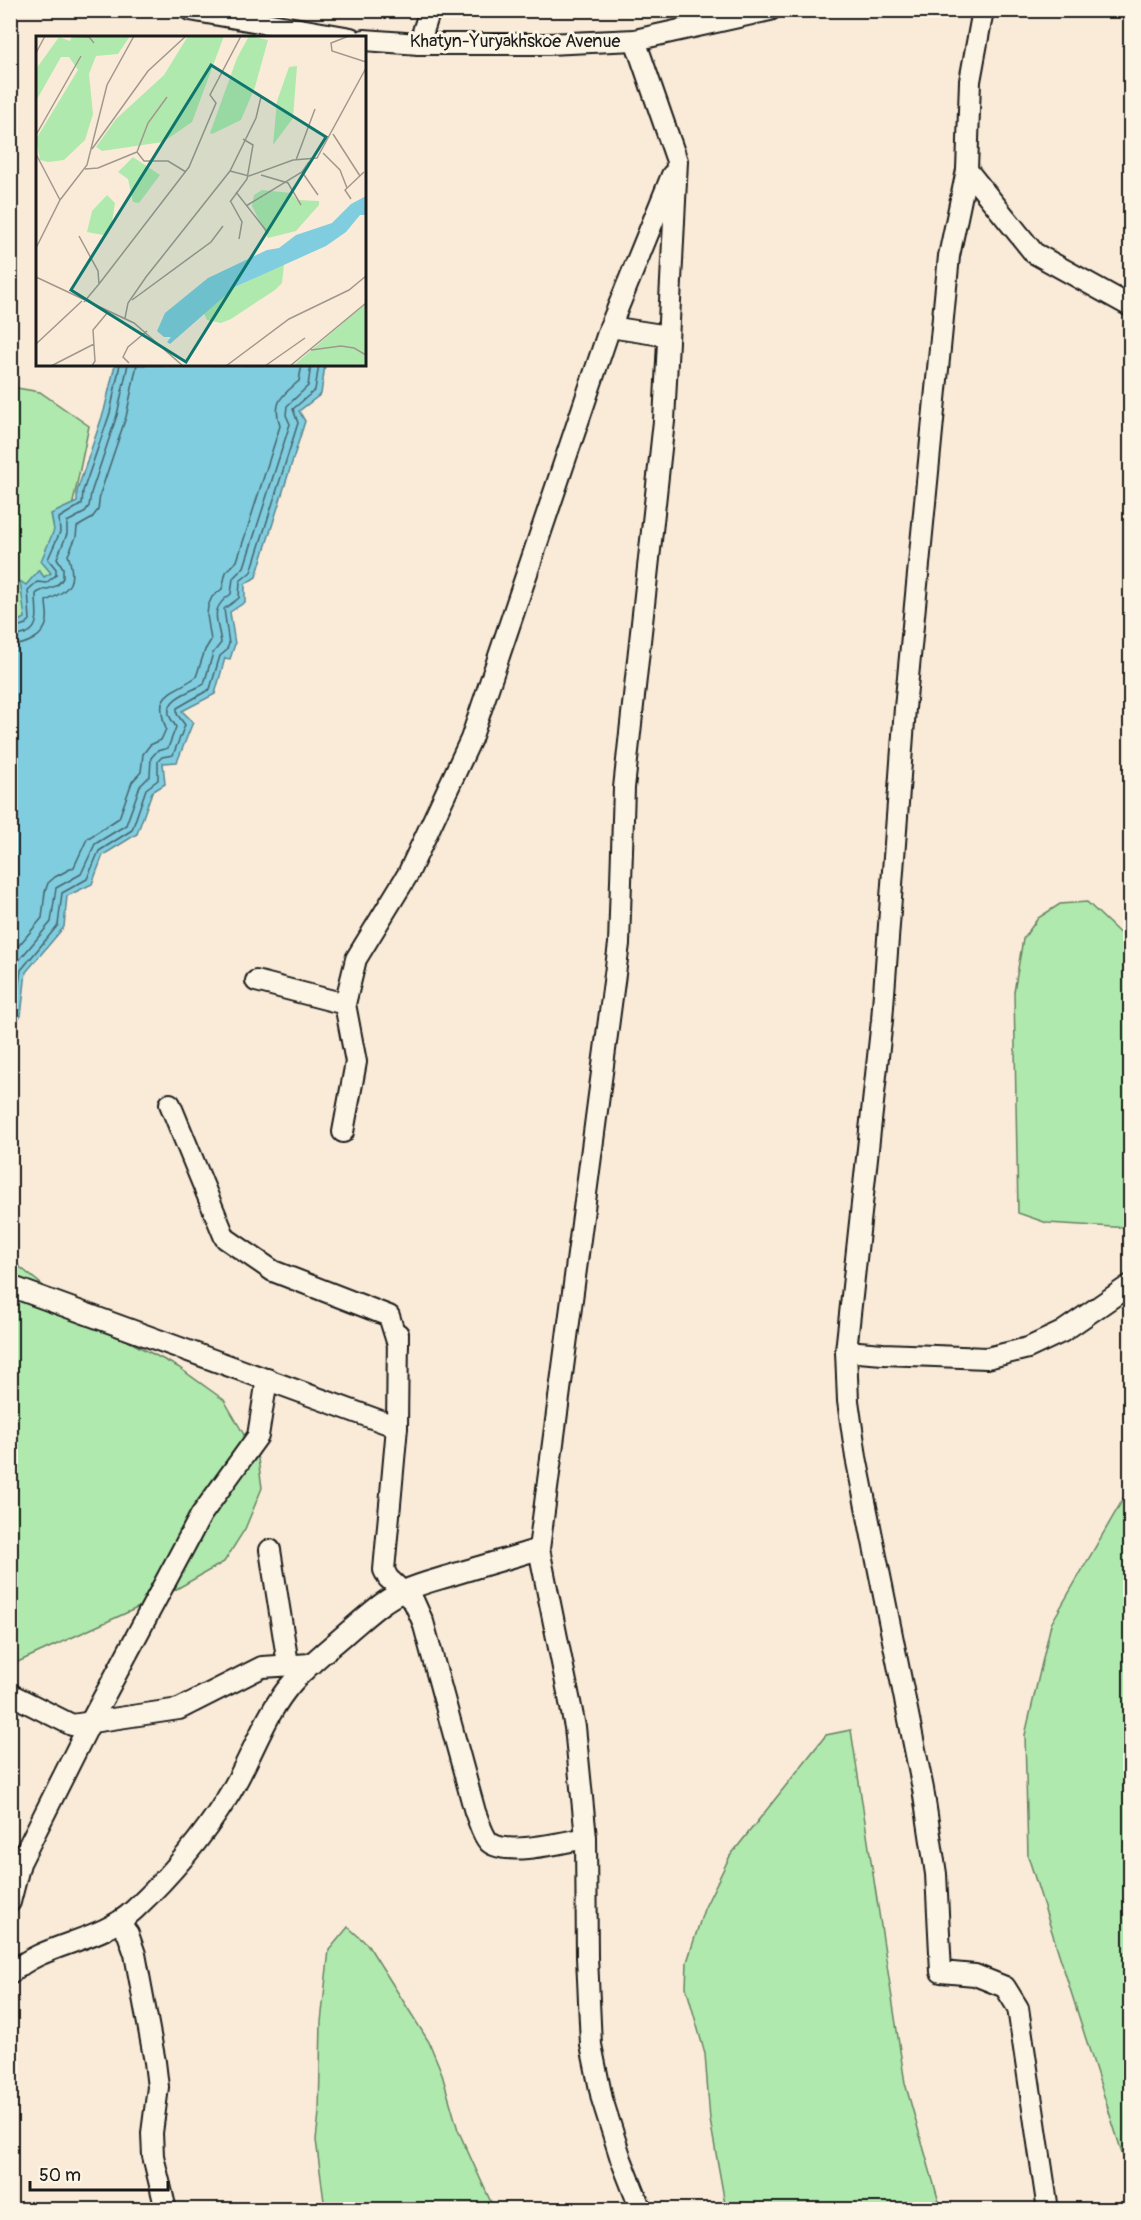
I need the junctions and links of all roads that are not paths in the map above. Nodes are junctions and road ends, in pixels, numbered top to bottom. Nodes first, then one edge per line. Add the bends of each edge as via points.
1 (190, 10) edge
2 (430, 10) edge
3 (770, 10) edge
4 (983, 10) edge
5 (340, 36) edge
6 (366, 40) edge
7 (635, 40) junction
8 (419, 44) junction
9 (678, 161) junction
10 (967, 170) junction
11 (1131, 306) edge
12 (610, 327) junction
13 (668, 336) junction
14 (256, 981) dead end
15 (345, 1004) junction
16 (170, 1104) dead end
17 (343, 1132) dead end
18 (10, 1286) edge
19 (1131, 1286) edge
20 (846, 1350) junction
21 (267, 1380) junction
22 (397, 1427) junction
23 (539, 1549) junction
24 (270, 1550) dead end
25 (404, 1591) junction
26 (288, 1664) junction
27 (311, 1664) junction
28 (10, 1694) edge
29 (90, 1723) junction
30 (586, 1838) junction
31 (15, 1861) edge
32 (10, 1902) edge
33 (119, 1922) junction
34 (13, 1964) edge
35 (166, 2210) edge
36 (641, 2210) edge
37 (1048, 2210) edge

1 - 5 street
2 - 8 street
3 - 7 street, Khatyn-Yuryakhskoe Avenue
4 - 10 street via 969,81
6 - 8 street, Khatyn-Yuryakhskoe Avenue
7 - 8 street, Khatyn-Yuryakhskoe Avenue
7 - 9 street
9 - 12 street
9 - 13 street
10 - 11 street via 1034,253
10 - 20 street via 949,256 905,708 882,1020
12 - 13 street
12 - 15 street via 471,739 408,874 356,959
13 - 23 street via 664,421 624,788 619,945
14 - 15 street
15 - 17 street via 356,1062
16 - 22 street via 225,1238 273,1271 389,1316 398,1340
18 - 21 street
19 - 20 street via 1062,1332 1028,1348 987,1358
20 - 37 street via 856,1457 925,1800 936,1874 941,1972 975,1975 1005,1987 1018,2008
21 - 22 street
21 - 29 street via 258,1436 201,1515
22 - 25 street via 384,1570
23 - 25 street
23 - 30 street via 576,1727
24 - 26 street
25 - 27 street via 382,1603
25 - 30 street via 423,1622 475,1812 489,1842 516,1849
26 - 27 street
26 - 29 street via 262,1667 179,1709
27 - 33 street via 275,1708 243,1773 201,1835
28 - 29 street via 72,1725
29 - 31 street
30 - 36 street via 591,2045 602,2099
31 - 32 street
33 - 34 street
33 - 35 street via 135,1954 155,2062 158,2087 153,2156

